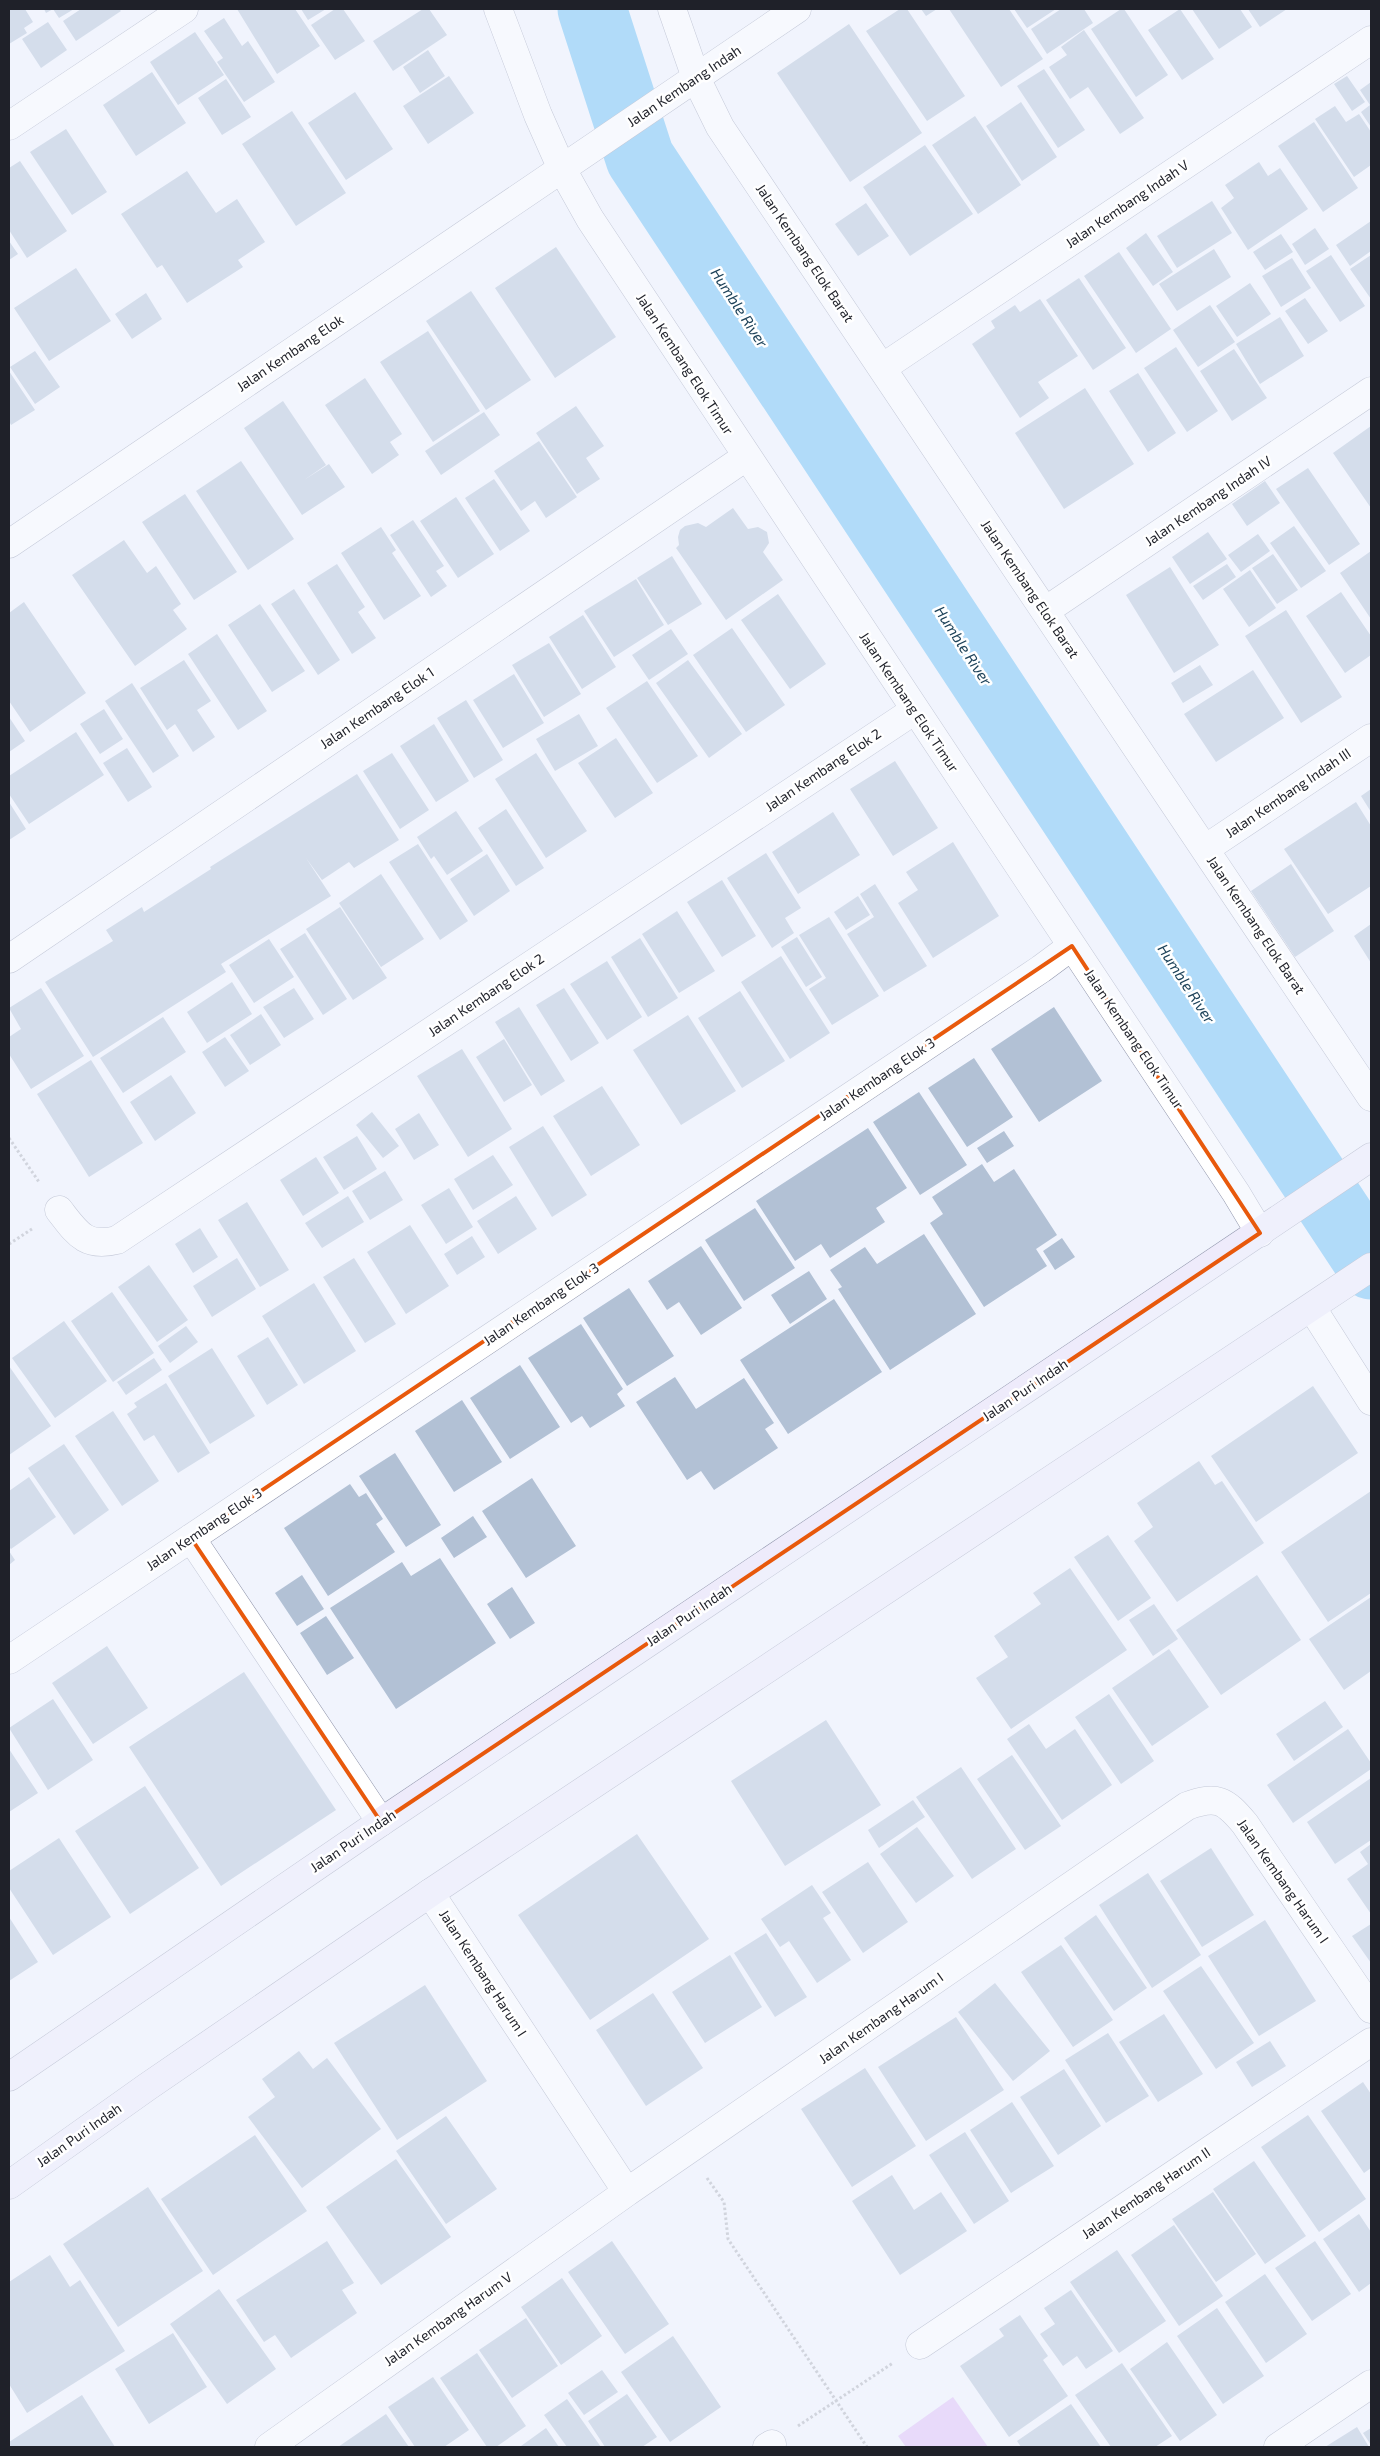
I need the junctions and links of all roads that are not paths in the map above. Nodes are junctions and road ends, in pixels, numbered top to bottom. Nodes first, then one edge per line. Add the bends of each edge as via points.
1 (184, 9) edge
2 (498, 9) edge
3 (672, 9) edge
4 (797, 9) edge
5 (1371, 40) edge
6 (686, 84) junction
7 (9, 126) edge
8 (566, 166) junction
9 (882, 368) junction
10 (1371, 391) edge
11 (746, 457) junction
12 (9, 544) edge
13 (1045, 611) junction
14 (915, 710) junction
15 (1371, 738) edge
16 (1205, 849) junction
17 (1072, 946) junction
18 (9, 959) edge
19 (1371, 1097) edge
20 (1371, 1157) edge
21 (58, 1210) road end
22 (1268, 1227) junction
23 (1371, 1267) edge
24 (1319, 1302) junction
25 (1371, 1401) edge
26 (191, 1538) junction
27 (9, 1660) edge
28 (381, 1822) junction
29 (430, 1893) junction
30 (1371, 2009) edge
31 (1371, 2042) edge
32 (9, 2077) edge
33 (9, 2185) edge
34 (627, 2192) junction
35 (920, 2344) road end
36 (1371, 2384) edge
37 (269, 2447) edge
38 (1278, 2447) edge

1 - 7 street
2 - 8 street, Jalan Kembang Elok Timur via 538,115
3 - 6 street, Jalan Kembang Elok Barat
4 - 6 street, Jalan Kembang Indah
5 - 9 street, Jalan Kembang Indah V
6 - 8 street, Jalan Kembang Indah
6 - 9 street, Jalan Kembang Elok Barat via 720,127
8 - 11 street, Jalan Kembang Elok Timur via 590,219
8 - 12 street, Jalan Kembang Elok
9 - 13 street, Jalan Kembang Elok Barat
10 - 13 street, Jalan Kembang Indah IV
11 - 14 street, Jalan Kembang Elok Timur
11 - 18 street, Jalan Kembang Elok 1
13 - 16 street, Jalan Kembang Elok Barat
14 - 17 street, Jalan Kembang Elok Timur
14 - 21 street, Jalan Kembang Elok 2 via 117,1240 96,1242 86,1239
15 - 16 street, Jalan Kembang Indah III
16 - 19 street, Jalan Kembang Elok Barat
17 - 22 street, Jalan Kembang Elok Timur
17 - 26 street, Jalan Kembang Elok 3
20 - 22 main road, Jalan Puri Indah
22 - 28 main road, Jalan Puri Indah
23 - 24 main road, Jalan Puri Indah
24 - 25 street
24 - 29 main road, Jalan Puri Indah
26 - 27 street, Jalan Kembang Elok 3
26 - 28 street
28 - 32 main road, Jalan Puri Indah
29 - 33 main road, Jalan Puri Indah
29 - 34 street, Jalan Kembang Harum I
30 - 34 street, Jalan Kembang Harum I via 1245,1824 1221,1800 1204,1800 1187,1806
31 - 35 street, Jalan Kembang Harum II
34 - 37 street, Jalan Kembang Harum V
36 - 38 street

